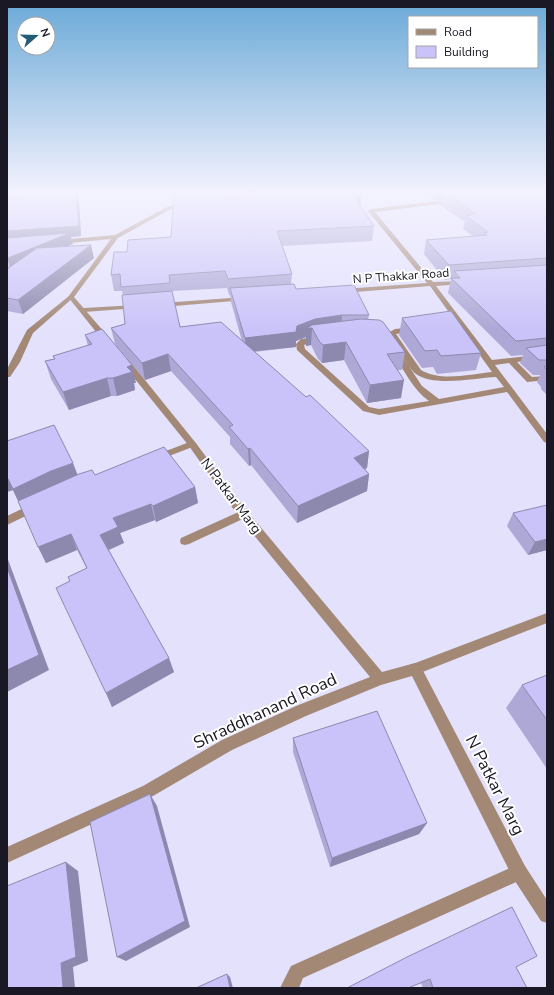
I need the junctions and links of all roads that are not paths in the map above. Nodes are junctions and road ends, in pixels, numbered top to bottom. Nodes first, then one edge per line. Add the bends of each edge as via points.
1 (111, 237) edge
2 (116, 237) edge
3 (393, 237) edge
4 (54, 242) edge
5 (470, 282) edge
6 (432, 285) junction
7 (337, 292) edge
8 (71, 297) junction
9 (250, 298) edge
10 (155, 305) edge
11 (147, 306) edge
12 (84, 310) junction
13 (460, 322) junction
14 (450, 323) edge
15 (421, 327) edge
16 (384, 336) edge
17 (325, 338) edge
18 (478, 347) junction
19 (467, 348) edge
20 (547, 356) edge
21 (511, 360) junction
22 (490, 363) junction
23 (498, 374) junction
24 (7, 375) edge
25 (547, 378) edge
26 (509, 389) junction
27 (438, 402) junction
28 (547, 423) edge
29 (536, 425) junction
30 (547, 440) edge
31 (192, 444) junction
32 (149, 460) edge
33 (42, 503) edge
34 (243, 514) junction
35 (7, 520) edge
36 (185, 541) dead end
37 (547, 618) edge
38 (415, 669) junction
39 (380, 679) junction
40 (7, 855) edge
41 (518, 872) junction
42 (547, 915) edge
43 (289, 988) edge

1 - 4 street
2 - 8 street
3 - 6 street
5 - 6 street, N P Thakkar Road
6 - 7 street, N P Thakkar Road
6 - 13 street
8 - 12 street
8 - 24 street via 30,332
9 - 10 street
11 - 12 street
12 - 31 street, N Patkar Marg
13 - 14 street
13 - 18 street
15 - 23 street via 392,333 422,376 433,378 484,372
16 - 27 street via 423,392
17 - 27 street via 304,341 300,344 300,350 366,409 378,412
18 - 19 street
18 - 22 street
20 - 21 street
21 - 22 street
21 - 25 street via 530,380
22 - 23 street
23 - 26 street
26 - 27 street
26 - 29 street
28 - 29 street
29 - 30 street
31 - 32 street
31 - 34 street, N Patkar Marg
33 - 35 street
34 - 36 street
34 - 39 street, N Patkar Marg
37 - 38 street, Shraddhanand Road
38 - 39 street, Shraddhanand Road
38 - 41 street, N Patkar Marg
39 - 40 street, Shraddhanand Road via 227,745 148,791
41 - 42 street, N Patkar Marg
41 - 43 street via 297,972

